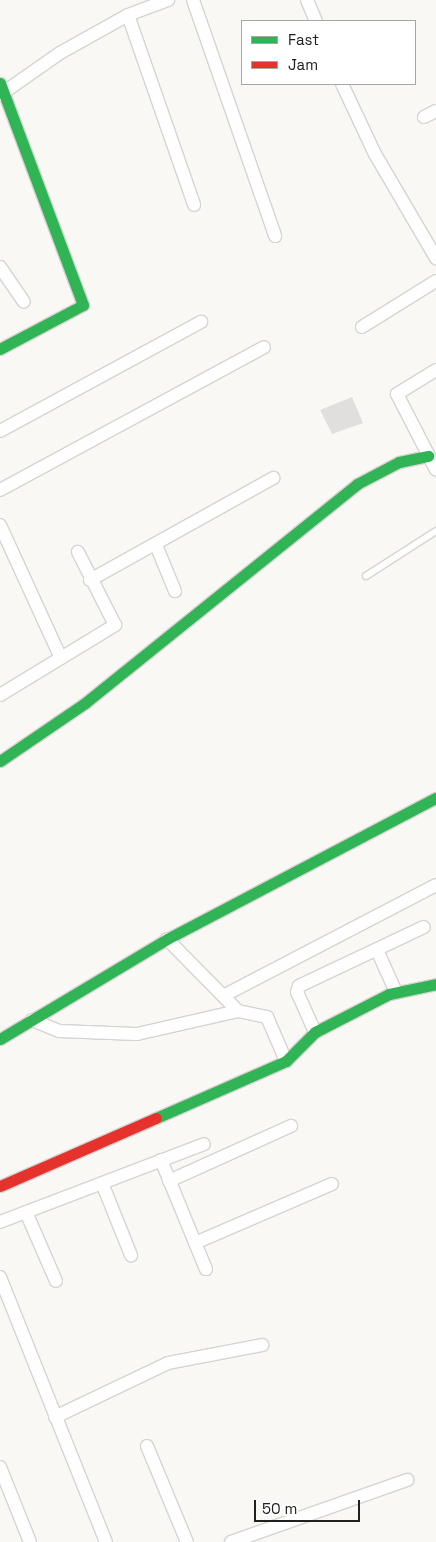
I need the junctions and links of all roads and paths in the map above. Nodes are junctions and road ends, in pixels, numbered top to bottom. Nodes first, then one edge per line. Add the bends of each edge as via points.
1 (168, 0) edge
2 (193, 0) edge
3 (307, 0) edge
4 (128, 16) junction
5 (316, 20) edge
6 (342, 85) edge
7 (1, 90) edge
8 (436, 111) edge
9 (424, 117) dead end
10 (194, 205) dead end
11 (275, 236) dead end
12 (436, 258) edge
13 (0, 267) edge
14 (436, 281) edge
15 (24, 302) dead end
16 (201, 322) dead end
17 (362, 327) dead end
18 (264, 347) dead end
19 (0, 349) edge
20 (436, 370) edge
21 (0, 431) edge
22 (428, 456) junction
23 (436, 470) edge
24 (273, 478) dead end
25 (0, 490) edge
26 (0, 525) edge
27 (436, 531) edge
28 (156, 545) junction
29 (78, 552) dead end
30 (366, 576) dead end
31 (90, 580) junction
32 (175, 592) dead end
33 (61, 658) junction
34 (0, 695) edge
35 (0, 761) edge
36 (436, 798) edge
37 (436, 885) edge
38 (424, 927) dead end
39 (168, 939) junction
40 (376, 950) junction
41 (436, 984) edge
42 (396, 992) junction
43 (223, 996) junction
44 (238, 1012) junction
45 (32, 1020) junction
46 (315, 1032) junction
47 (0, 1039) edge
48 (286, 1061) junction
49 (291, 1126) dead end
50 (204, 1144) dead end
51 (160, 1160) junction
52 (169, 1182) junction
53 (102, 1183) junction
54 (332, 1184) dead end
55 (0, 1186) edge
56 (26, 1212) junction
57 (0, 1222) edge
58 (195, 1243) junction
59 (130, 1255) dead end
60 (206, 1269) dead end
61 (0, 1277) edge
62 (56, 1281) dead end
63 (262, 1345) dead end
64 (55, 1417) junction
65 (146, 1446) dead end
66 (0, 1467) edge
67 (407, 1480) dead end
68 (30, 1542) edge
69 (106, 1542) edge
70 (187, 1542) edge
71 (231, 1542) edge

1 - 4 street
2 - 11 street
3 - 5 street
4 - 7 street
4 - 10 street
6 - 12 street via 375,154
7 - 19 street via 83,305
8 - 9 street
13 - 15 street
14 - 17 street
16 - 21 street
18 - 25 street
20 - 22 street via 397,394
22 - 23 street
22 - 35 street via 399,462 358,484 85,702
24 - 28 street
26 - 33 street
27 - 30 lane
28 - 31 street
28 - 32 street
29 - 31 street
31 - 33 street via 114,625
33 - 34 street
36 - 39 street
37 - 43 street
38 - 40 street
39 - 43 street
39 - 45 street
40 - 42 street
40 - 46 street via 299,986 297,992
41 - 42 street
42 - 46 street
43 - 44 street
44 - 45 street via 137,1034 59,1031
44 - 48 street via 267,1017
45 - 47 street
46 - 48 street
48 - 55 street
49 - 52 street
50 - 51 street
51 - 52 street
51 - 53 street
52 - 58 street
53 - 56 street
53 - 59 street
54 - 58 street
56 - 57 street
56 - 62 street
58 - 60 street
61 - 64 street
63 - 64 street via 168,1363
64 - 69 street
65 - 70 street
66 - 68 street
67 - 71 street

